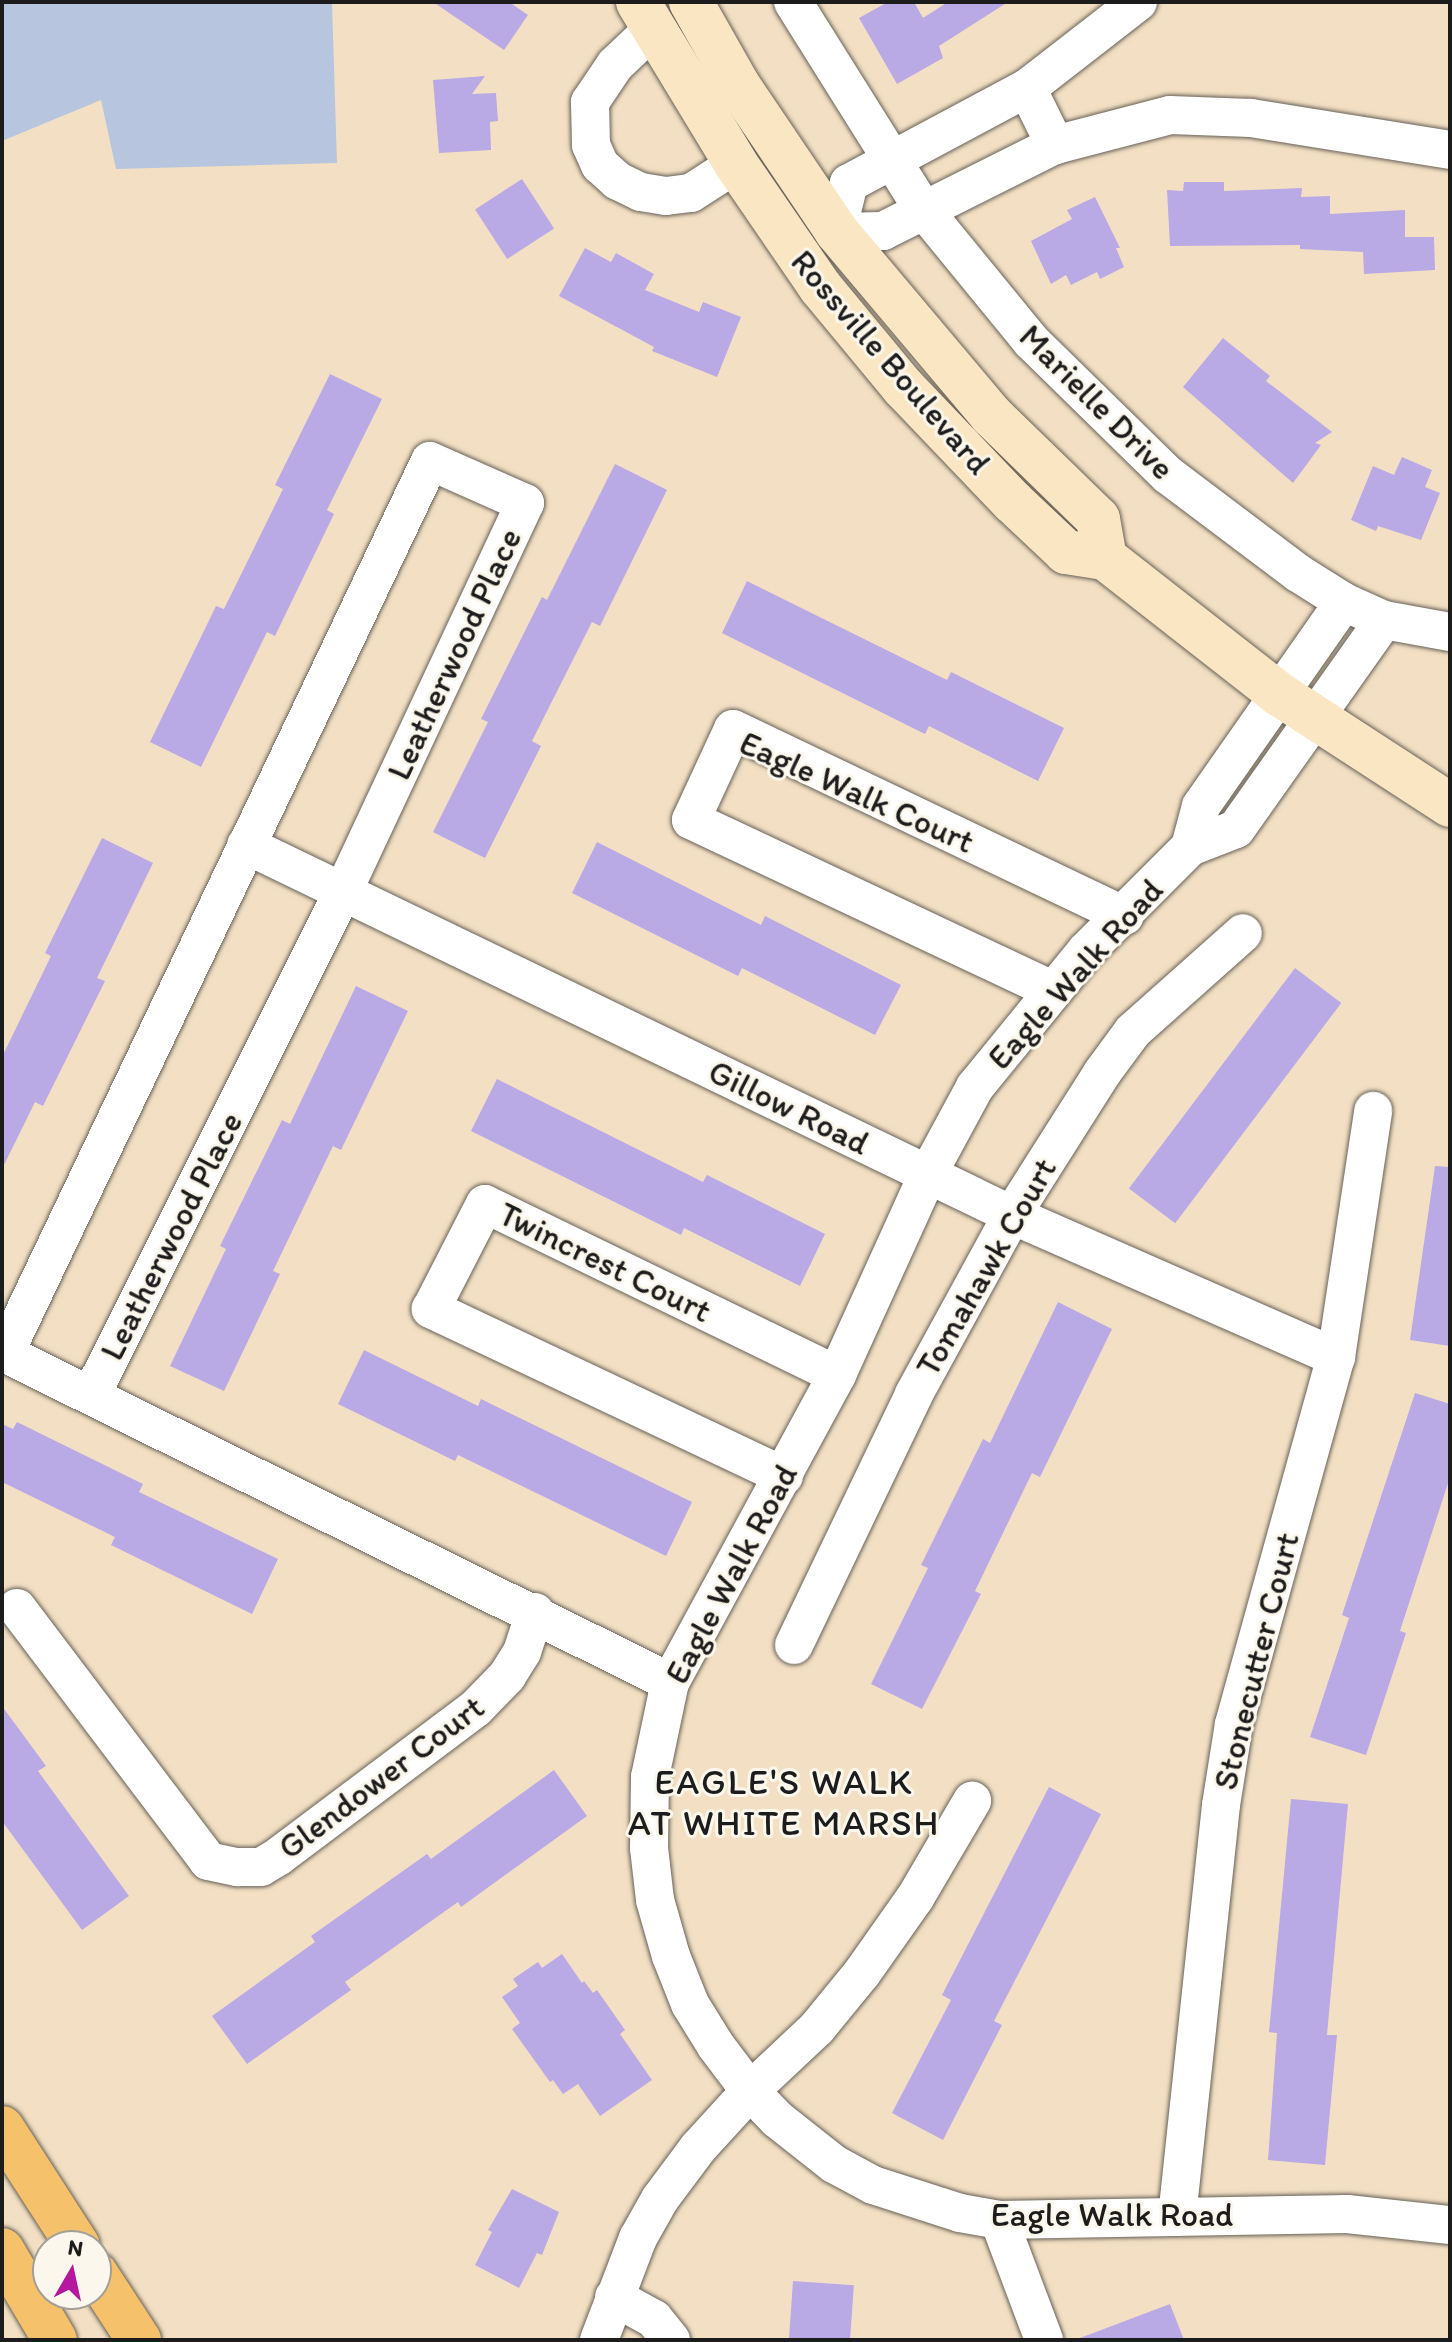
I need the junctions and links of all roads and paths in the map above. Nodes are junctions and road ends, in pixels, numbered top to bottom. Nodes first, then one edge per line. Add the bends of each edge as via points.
1 (691, 2) edge
2 (793, 2) edge
3 (1138, 2) edge
4 (645, 16) edge
5 (1027, 88) junction
6 (1055, 145) junction
7 (1450, 150) edge
8 (892, 159) junction
9 (736, 164) junction
10 (923, 209) junction
11 (837, 232) junction
12 (1105, 558) junction
13 (1344, 602) junction
14 (1384, 620) junction
15 (1450, 632) edge
16 (1279, 694) junction
17 (1317, 720) junction
18 (1450, 805) edge
19 (246, 845) junction
20 (1190, 847) junction
21 (343, 892) junction
22 (1125, 916) junction
23 (1243, 933) dead end
24 (1052, 990) junction
25 (1373, 1111) dead end
26 (928, 1174) junction
27 (1012, 1215) junction
28 (3, 1352) edge
29 (1336, 1357) junction
30 (837, 1375) junction
31 (91, 1395) junction
32 (784, 1476) junction
33 (17, 1608) dead end
34 (535, 1612) junction
35 (794, 1645) dead end
36 (670, 1682) junction
37 (972, 1801) dead end
38 (750, 2091) junction
39 (2, 2128) edge
40 (1177, 2217) junction
41 (999, 2220) junction
42 (1450, 2225) edge
43 (68, 2230) edge
44 (2, 2250) edge
45 (614, 2297) junction
46 (112, 2299) edge
47 (55, 2340) edge
48 (139, 2340) edge
49 (599, 2340) edge
50 (671, 2340) edge
51 (1044, 2340) edge

1 - 11 main road, Rossville Boulevard via 746,97
2 - 8 street, Marielle Drive
3 - 5 street
4 - 9 main road, Rossville Boulevard
4 - 9 street via 590,102 590,135 600,165 641,192 666,196 691,193
5 - 6 street
5 - 8 street
6 - 7 street via 1170,115 1251,118
6 - 10 street
8 - 10 street, Marielle Drive
8 - 11 street via 849,183
9 - 12 main road, Rossville Boulevard via 821,288 957,446 1066,552
10 - 11 street via 883,231
10 - 13 street, Marielle Drive via 1031,341 1168,475
11 - 12 main road, Rossville Boulevard via 981,405 1098,519
12 - 16 main road, Rossville Boulevard
13 - 14 street, Marielle Drive
13 - 16 street
14 - 15 street, Marielle Drive
14 - 17 street
16 - 17 main road, Rossville Boulevard
16 - 20 street, Eagle Walk Road via 1201,806
17 - 18 main road, Rossville Boulevard
17 - 20 street, Eagle Walk Road via 1236,829
19 - 21 street, Gillow Road
19 - 21 street, Leatherwood Place via 430,461 525,503
19 - 28 street, Leatherwood Place
20 - 22 street, Eagle Walk Road
21 - 26 street, Gillow Road
21 - 31 street, Leatherwood Place
22 - 24 street, Eagle Walk Road
22 - 24 street, Eagle Walk Court via 733,729 691,820
23 - 27 street, Tomahawk Court via 1133,1031
24 - 26 street, Eagle Walk Road via 975,1087
25 - 29 street, Stonecutter Court
26 - 27 street, Gillow Road
26 - 30 street, Eagle Walk Road
27 - 29 street, Gillow Road
27 - 35 street, Tomahawk Court via 914,1394
28 - 31 street, Leatherwood Place
29 - 40 street, Stonecutter Court via 1234,1724
30 - 32 street, Eagle Walk Road
30 - 32 street, Twincrest Court via 485,1204 431,1309
31 - 34 street, Leatherwood Place
32 - 36 street, Eagle Walk Road
33 - 34 street, Glendower Court via 208,1861 237,1867 261,1867 279,1856 476,1708 522,1652
34 - 36 street, Leatherwood Place
36 - 38 street, Eagle Walk Road via 650,1777 655,1900 690,2004
37 - 38 street via 915,1898 862,1973 817,2028
38 - 41 street, Eagle Walk Road via 834,2164 873,2185
38 - 45 street via 660,2199
39 - 43 highway
40 - 41 street, Eagle Walk Road
40 - 42 street, Eagle Walk Road via 1347,2214
41 - 51 street
44 - 47 highway
45 - 49 street
45 - 50 street via 654,2319
46 - 48 highway

